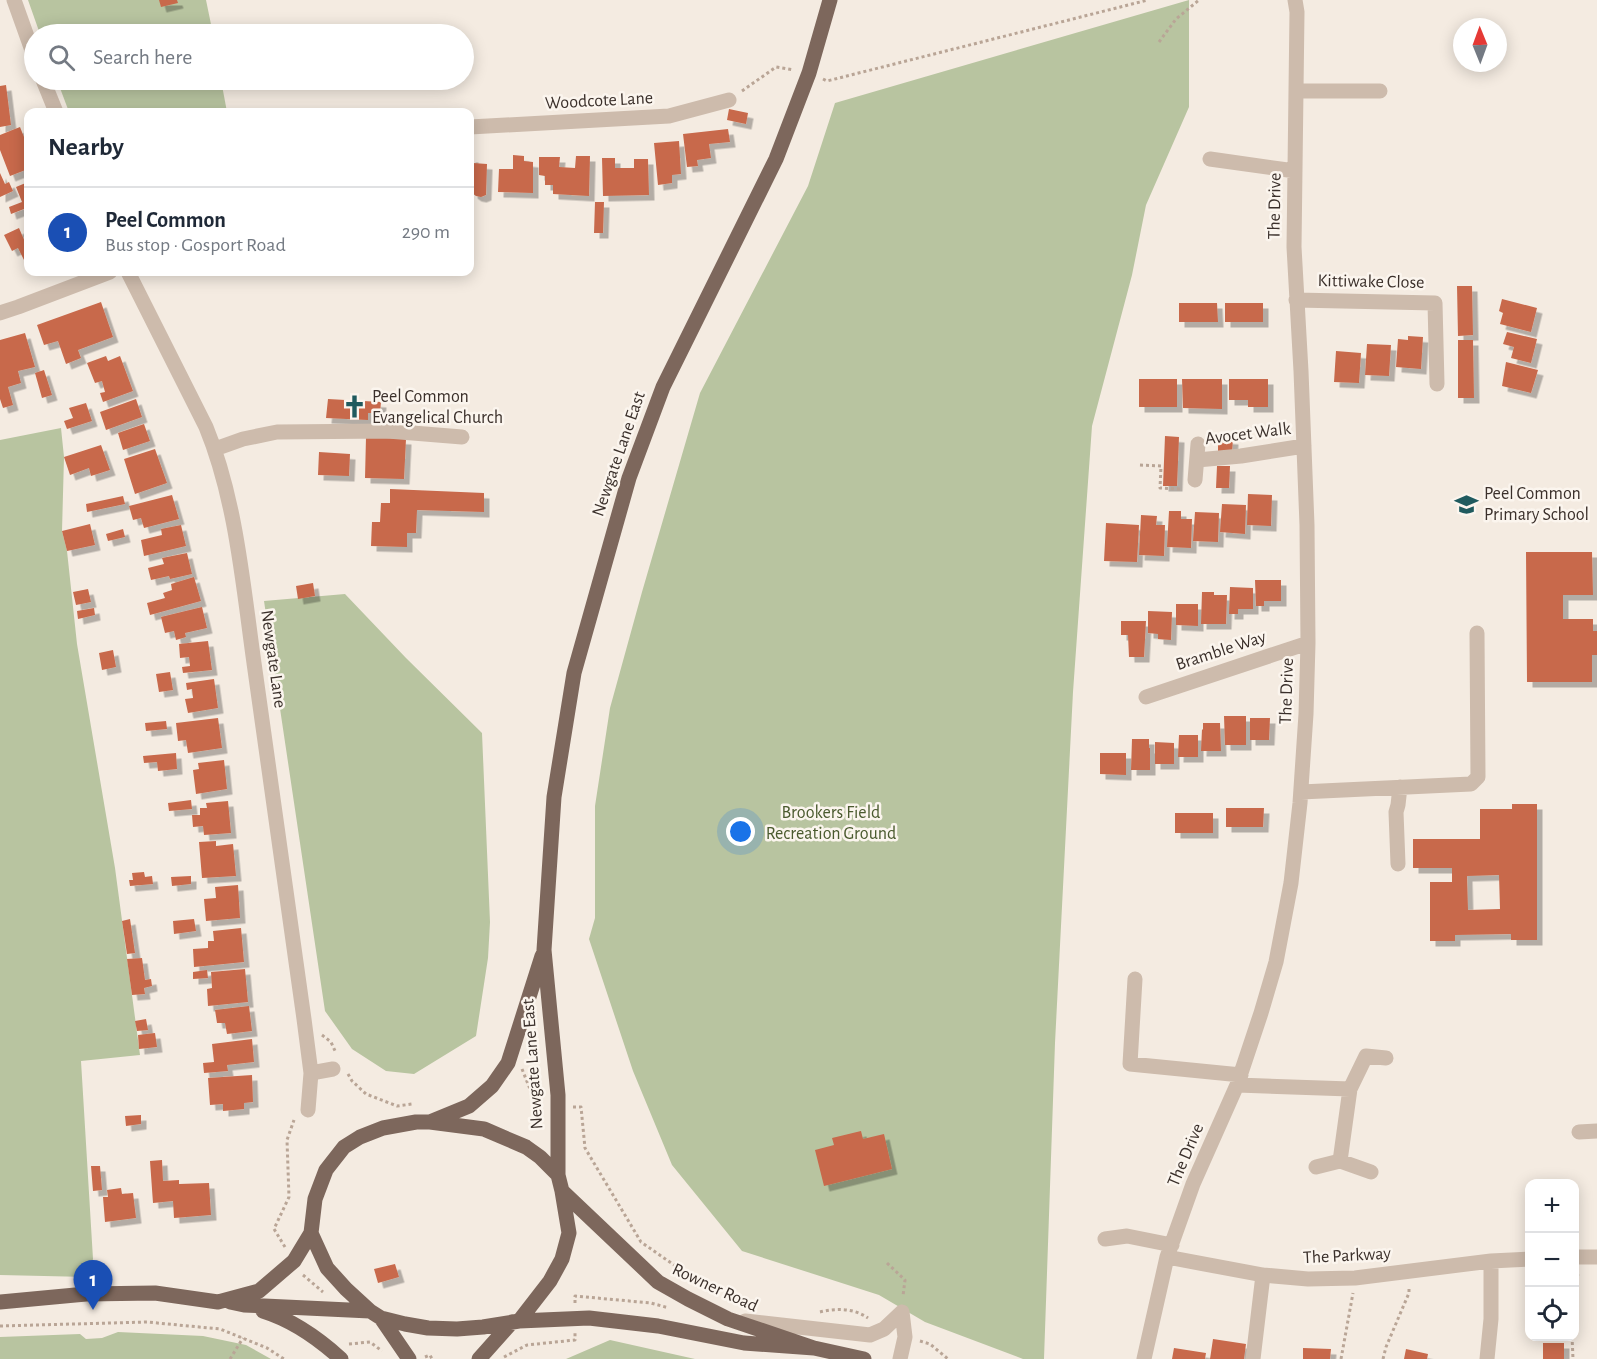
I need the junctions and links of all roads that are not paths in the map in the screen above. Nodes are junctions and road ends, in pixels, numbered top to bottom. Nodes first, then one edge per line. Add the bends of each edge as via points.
1 (14, 0) edge
2 (830, 0) edge
3 (1295, 0) edge
4 (24, 28) edge
5 (47, 90) edge
6 (1296, 91) junction
7 (1380, 91) dead end
8 (729, 100) road end
9 (54, 108) edge
10 (474, 128) edge
11 (1210, 159) dead end
12 (1295, 171) junction
13 (99, 276) edge
14 (130, 276) edge
15 (1296, 300) junction
16 (0, 313) edge
17 (1437, 384) dead end
18 (462, 437) dead end
19 (1198, 444) dead end
20 (1304, 446) junction
21 (215, 449) junction
22 (1197, 460) junction
23 (1195, 480) road end
24 (1477, 633) dead end
25 (1308, 643) junction
26 (1146, 697) dead end
27 (1400, 787) junction
28 (1301, 792) junction
29 (1398, 864) dead end
30 (544, 950) junction
31 (1135, 979) dead end
32 (1386, 1058) dead end
33 (340, 1068) road end
34 (311, 1073) junction
35 (1239, 1080) junction
36 (1350, 1089) junction
37 (301, 1112) road end
38 (430, 1122) junction
39 (1597, 1131) edge
40 (1579, 1132) dead end
41 (1340, 1161) junction
42 (1316, 1167) dead end
43 (1371, 1172) dead end
44 (558, 1175) junction
45 (562, 1191) junction
46 (310, 1233) junction
47 (1105, 1239) dead end
48 (1169, 1251) junction
49 (1579, 1257) edge
50 (1597, 1257) edge
51 (1525, 1259) edge
52 (1491, 1261) junction
53 (1263, 1275) junction
54 (225, 1301) junction
55 (0, 1302) edge
56 (244, 1305) junction
57 (376, 1314) junction
58 (728, 1319) junction
59 (516, 1321) junction
60 (813, 1348) junction
61 (336, 1354) edge
62 (409, 1359) edge
63 (479, 1359) edge
64 (864, 1359) edge
65 (900, 1359) edge
66 (1144, 1359) edge
67 (1253, 1359) edge
68 (1487, 1359) edge

1 - 4 street
2 - 30 main road, Newgate Lane East via 809,73 776,159 663,387 629,478 574,673 554,797
3 - 6 street, The Drive
5 - 9 street
6 - 7 street
6 - 12 street, The Drive
8 - 10 street, Woodcote Lane via 669,116
11 - 12 street
12 - 15 street, The Drive
13 - 16 street
14 - 21 street, Newgate Lane
15 - 17 street, Kittiwake Close via 1435,303
15 - 20 street, The Drive
18 - 21 street via 388,431 277,432
19 - 22 street, Avocet Walk
20 - 22 street, Avocet Walk
20 - 25 street, The Drive
21 - 34 street, Newgate Lane via 235,537
22 - 23 street, Avocet Walk
24 - 27 street via 1478,777 1472,784
25 - 26 street, Bramble Way
25 - 28 street, The Drive
27 - 28 street
27 - 29 street via 1396,812
28 - 35 street, The Drive via 1291,883 1276,962
30 - 38 main road, Newgate Lane East via 508,1063 492,1086 469,1106
30 - 44 main road, Newgate Lane East via 558,1108
31 - 35 street via 1130,1064
32 - 36 street via 1366,1056
33 - 34 street
34 - 37 street, Newgate Lane
35 - 36 street
35 - 48 street, The Drive via 1193,1184
36 - 41 street
38 - 44 main road via 483,1130 526,1147
38 - 46 main road via 383,1128 344,1147 326,1170 315,1199
39 - 40 street
41 - 42 street
41 - 43 street
44 - 45 main road, Newgate Lane East
45 - 58 main road, Rowner Road via 658,1282
45 - 59 main road, Newgate Lane East via 569,1233 562,1258 549,1281
46 - 54 main road via 294,1261 259,1291
46 - 57 main road via 327,1268
47 - 48 street, The Parkway via 1127,1236
48 - 53 street, The Parkway
48 - 66 street, The Drive
49 - 50 street
51 - 52 street, The Parkway
52 - 53 street, The Parkway via 1355,1278
52 - 68 street
53 - 67 street
54 - 55 main road via 155,1293 86,1294
54 - 56 main road
56 - 57 main road
56 - 61 main road via 279,1316
57 - 59 main road, Rowner Road via 428,1328 483,1327
57 - 62 main road
58 - 60 main road, Rowner Road
58 - 65 street via 870,1335 884,1329 902,1312 905,1337
59 - 60 main road, Rowner Road via 589,1318 658,1326 744,1343
59 - 63 main road, Newgate Lane East
60 - 64 main road, Rowner Road

